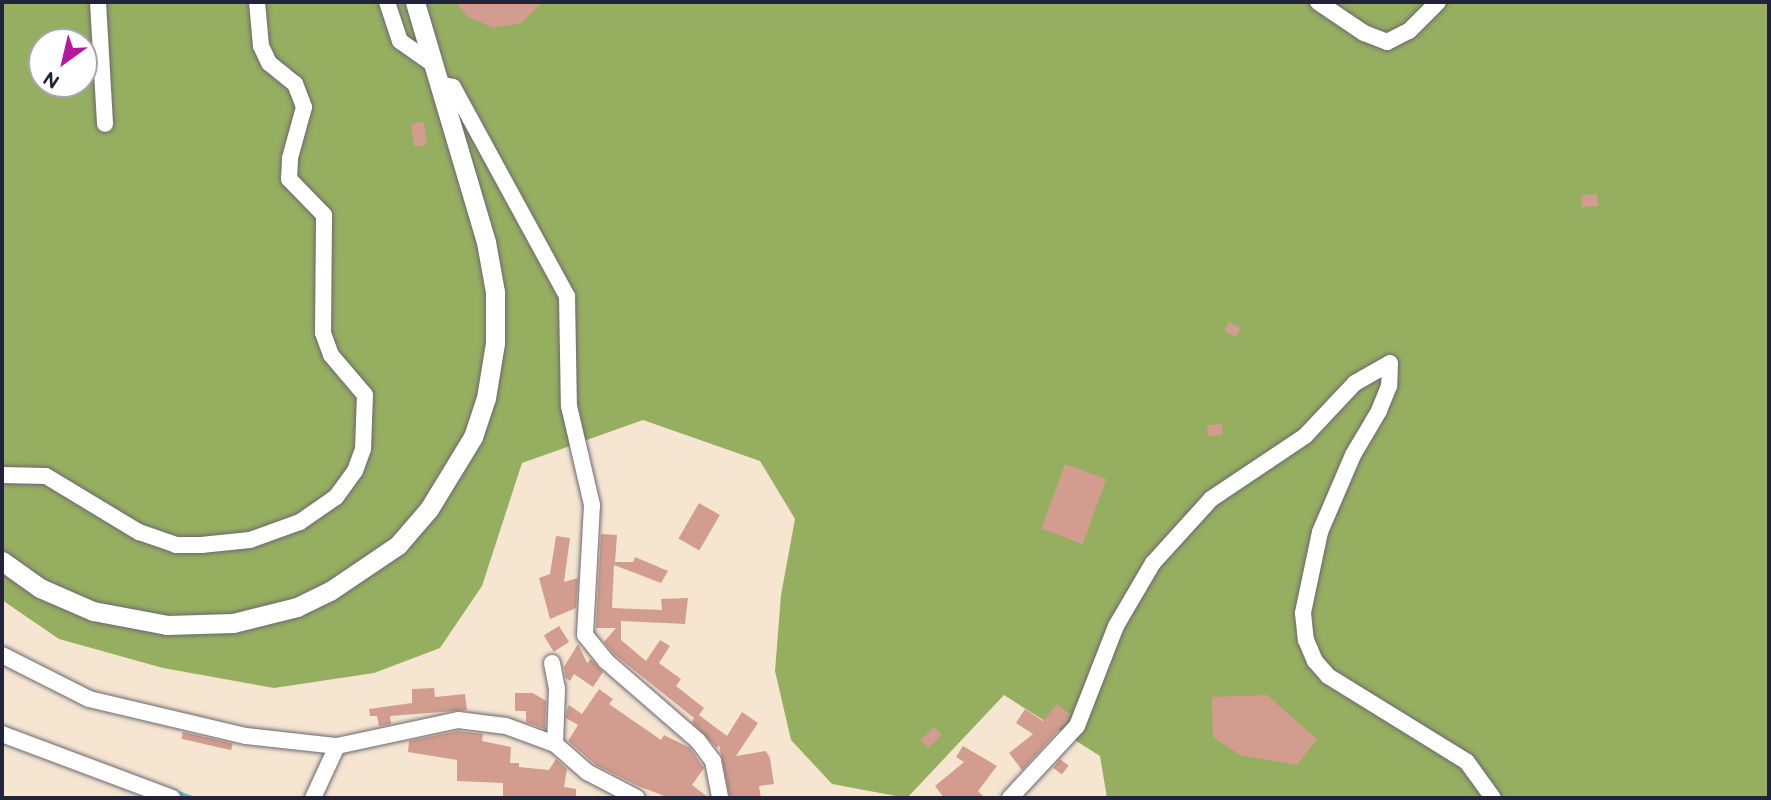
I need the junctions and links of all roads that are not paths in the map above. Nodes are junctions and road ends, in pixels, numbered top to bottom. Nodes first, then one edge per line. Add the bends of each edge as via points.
1 (99, 2) edge
2 (257, 2) edge
3 (387, 2) edge
4 (415, 2) edge
5 (1318, 2) edge
6 (1437, 2) edge
7 (432, 63) junction
8 (440, 84) junction
9 (105, 124) dead end
10 (2, 475) edge
11 (2, 561) edge
12 (2, 655) edge
13 (552, 663) dead end
14 (2, 734) edge
15 (555, 744) junction
16 (337, 746) junction
17 (613, 793) edge
18 (172, 798) edge
19 (313, 798) edge
20 (636, 798) edge
21 (720, 798) edge
22 (1010, 798) edge
23 (1493, 798) edge

1 - 9 street
2 - 10 street via 261,46 269,63 295,85 304,107 289,179 324,215 323,333 331,355 365,395 363,449 355,471 336,497 300,522 250,540 201,545 176,545 139,532 46,476
3 - 7 street via 400,41
4 - 7 street
5 - 6 street via 1364,33 1387,42 1409,31
7 - 8 street
8 - 11 street via 486,242 495,292 495,343 486,398 473,437 429,509 398,545 365,570 297,607 262,618 201,625 131,621 93,611 40,588
8 - 21 street via 453,87 567,296 569,407 592,505 585,635 606,662 698,741 713,761
12 - 16 street via 89,699 246,736
13 - 15 street via 557,689
14 - 18 street
15 - 16 street via 506,726 458,720
15 - 17 street
16 - 19 street
17 - 20 street
22 - 23 street via 1077,726 1116,626 1153,563 1211,499 1305,436 1355,383 1390,363 1389,386 1379,411 1353,455 1320,532 1303,613 1306,640 1328,676 1467,762

